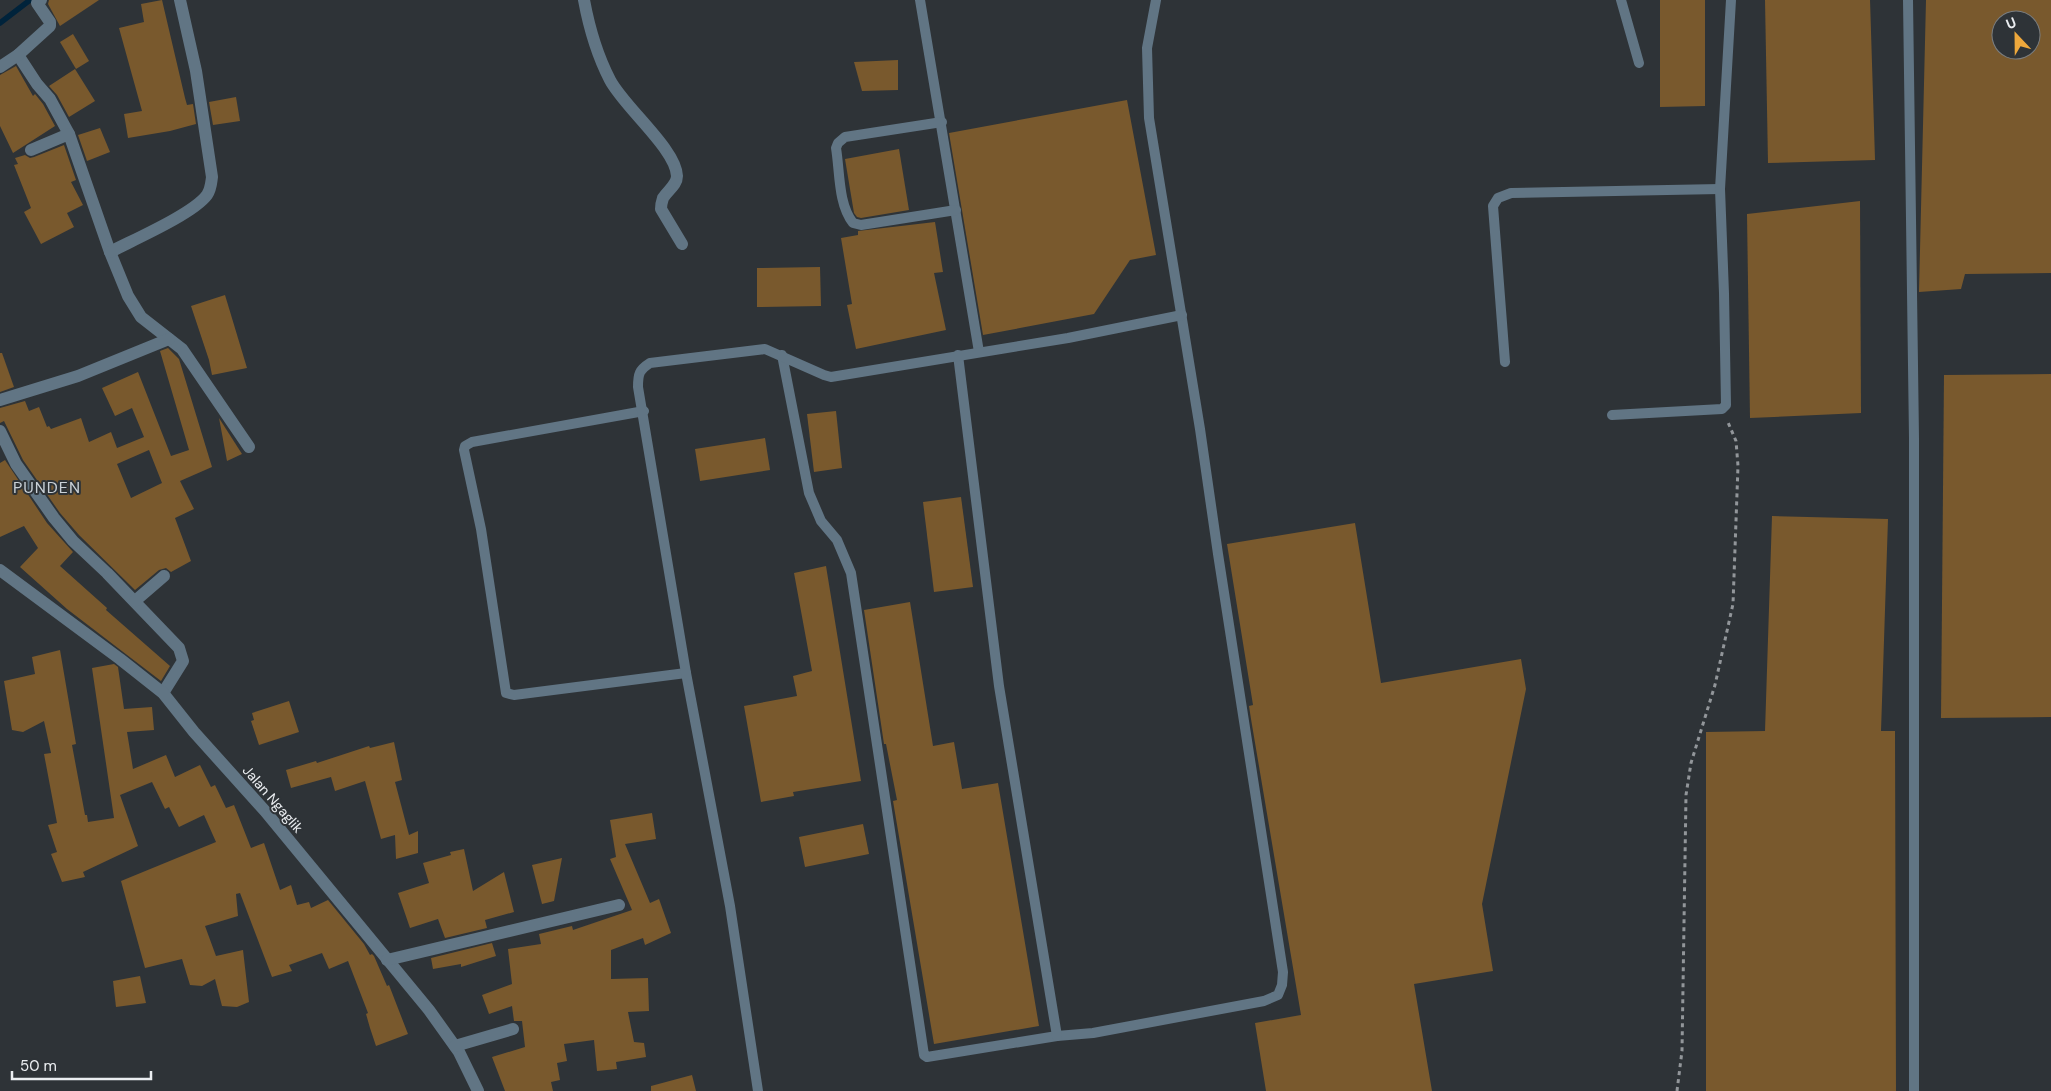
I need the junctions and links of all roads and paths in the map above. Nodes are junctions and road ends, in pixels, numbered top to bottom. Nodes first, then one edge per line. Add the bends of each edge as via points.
1 (41, 0) edge
2 (180, 0) edge
3 (584, 0) edge
4 (920, 0) edge
5 (1156, 0) edge
6 (1621, 0) edge
7 (1731, 0) edge
8 (1908, 0) edge
9 (18, 55) junction
10 (1639, 63) dead end
11 (0, 67) edge
12 (942, 122) junction
13 (69, 134) junction
14 (31, 150) dead end
15 (1720, 189) junction
16 (956, 210) junction
17 (682, 244) dead end
18 (110, 252) junction
19 (1182, 315) junction
20 (169, 339) junction
21 (979, 352) junction
22 (782, 355) junction
23 (958, 355) junction
24 (1505, 362) dead end
25 (0, 400) edge
26 (1722, 409) junction
27 (644, 411) junction
28 (1612, 415) dead end
29 (0, 431) edge
30 (249, 447) dead end
31 (0, 570) edge
32 (164, 576) dead end
33 (134, 601) junction
34 (686, 673) junction
35 (163, 693) junction
36 (618, 905) dead end
37 (387, 960) junction
38 (513, 1029) dead end
39 (1057, 1036) junction
40 (455, 1046) junction
41 (478, 1091) edge
42 (758, 1091) edge
43 (1677, 1091) edge
44 (1914, 1091) edge

1 - 9 street via 37,3 50,26
2 - 18 street via 196,71 211,187 194,208
3 - 17 street via 595,44 610,80 674,161 675,184 663,199 660,209
4 - 12 lane
5 - 19 lane via 1147,48 1149,118
6 - 10 lane
7 - 15 lane
8 - 44 lane via 1914,438
9 - 11 street
9 - 13 street via 50,99
12 - 16 lane
12 - 16 lane via 845,137 838,143 844,206 853,223 861,225
13 - 14 street
13 - 18 street
15 - 24 lane via 1511,193 1498,198 1494,206
15 - 26 lane via 1727,399
16 - 21 lane
18 - 20 street via 128,296 141,317
19 - 21 lane
19 - 39 lane via 1283,972 1282,985 1278,995 1264,1001
20 - 25 street via 78,376
20 - 30 street via 194,363
21 - 23 lane
22 - 23 lane via 831,377
22 - 27 lane via 765,349 650,363 641,368 638,375
22 - 39 lane via 809,494 821,521 837,540 851,573 922,1051 927,1057
23 - 39 lane via 999,686
26 - 28 lane
26 - 43 path via 1738,450 1732,604 1687,789 1682,1051
27 - 34 lane
27 - 34 lane via 472,442 464,450 481,529 506,693 514,695
29 - 33 street via 16,464 54,518
31 - 35 street, Jalan Ngaglik
32 - 33 street
33 - 35 street via 183,656 184,661
34 - 42 lane via 730,906
35 - 37 street, Jalan Ngaglik
36 - 37 street
37 - 40 street, Jalan Ngaglik
38 - 40 street
40 - 41 street, Jalan Ngaglik

